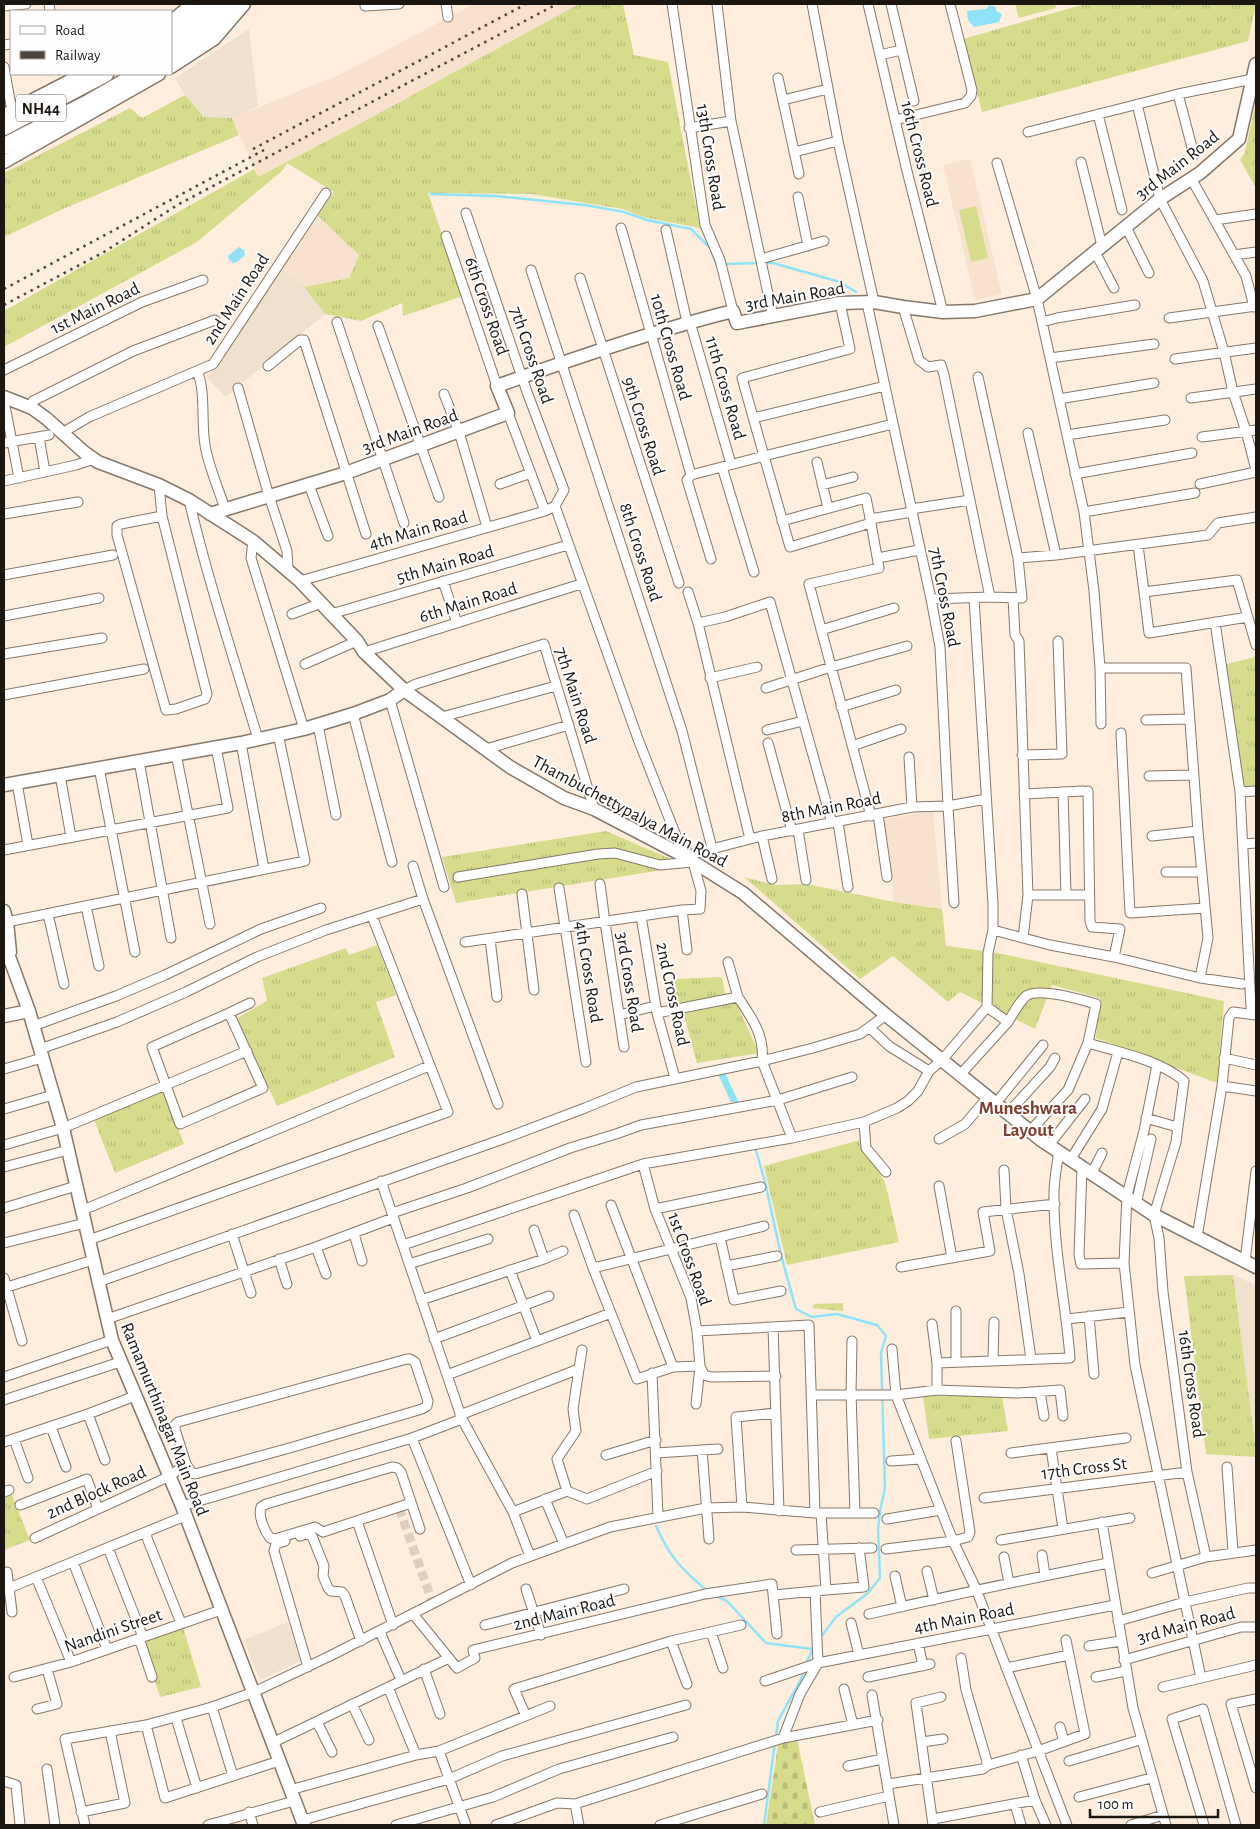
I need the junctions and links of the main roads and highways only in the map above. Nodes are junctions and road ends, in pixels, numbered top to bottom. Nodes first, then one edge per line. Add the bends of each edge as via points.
1 (192, 4) edge
2 (212, 4) edge
3 (231, 4) edge
4 (244, 4) edge
5 (172, 21) edge
6 (172, 37) edge
7 (172, 54) edge
8 (1256, 64) edge
9 (172, 66) edge
10 (99, 75) edge
11 (137, 75) edge
12 (157, 75) edge
13 (86, 77) edge
14 (8, 113) edge
15 (4, 127) edge
16 (4, 146) edge
17 (4, 162) edge
18 (4, 389) edge
19 (4, 399) edge
20 (116, 468) junction
21 (210, 514) junction
22 (404, 690) junction
23 (4, 786) edge
24 (5, 917) edge
25 (4, 943) edge
26 (10, 957) junction
27 (29, 1011) junction
28 (4, 1016) edge
29 (1251, 1264) edge
30 (304, 1823) edge

1 - 5 main road
2 - 6 highway
3 - 7 highway via 212,26
4 - 9 main road via 214,39
8 - 21 main road, 3rd Main Road via 1239,139 1192,180 1160,199 1037,299 975,311 943,312 870,302 840,303 737,324 733,311 689,322 497,386 508,413 346,473
10 - 13 highway, NH44
11 - 16 highway, NH44
12 - 17 main road
13 - 14 main road
13 - 15 highway, NH44
18 - 20 main road, Thambuchettypalya Main Road via 33,401
19 - 20 main road, Thambuchettypalya Main Road via 32,408 94,459
20 - 21 main road, Thambuchettypalya Main Road via 159,485
21 - 22 main road, Thambuchettypalya Main Road via 253,541 300,580
22 - 23 main road via 390,700 304,729
22 - 29 main road, Thambuchettypalya Main Road via 510,767 564,798 594,808 689,859 743,893 886,1015 1030,1131 1154,1215
24 - 26 main road, Ramamurthinagar Main Road
25 - 26 main road, Ramamurthinagar Main Road
26 - 27 main road, Ramamurthinagar Main Road
27 - 28 main road
27 - 30 main road, Ramamurthinagar Main Road via 68,1150 112,1340 184,1511

